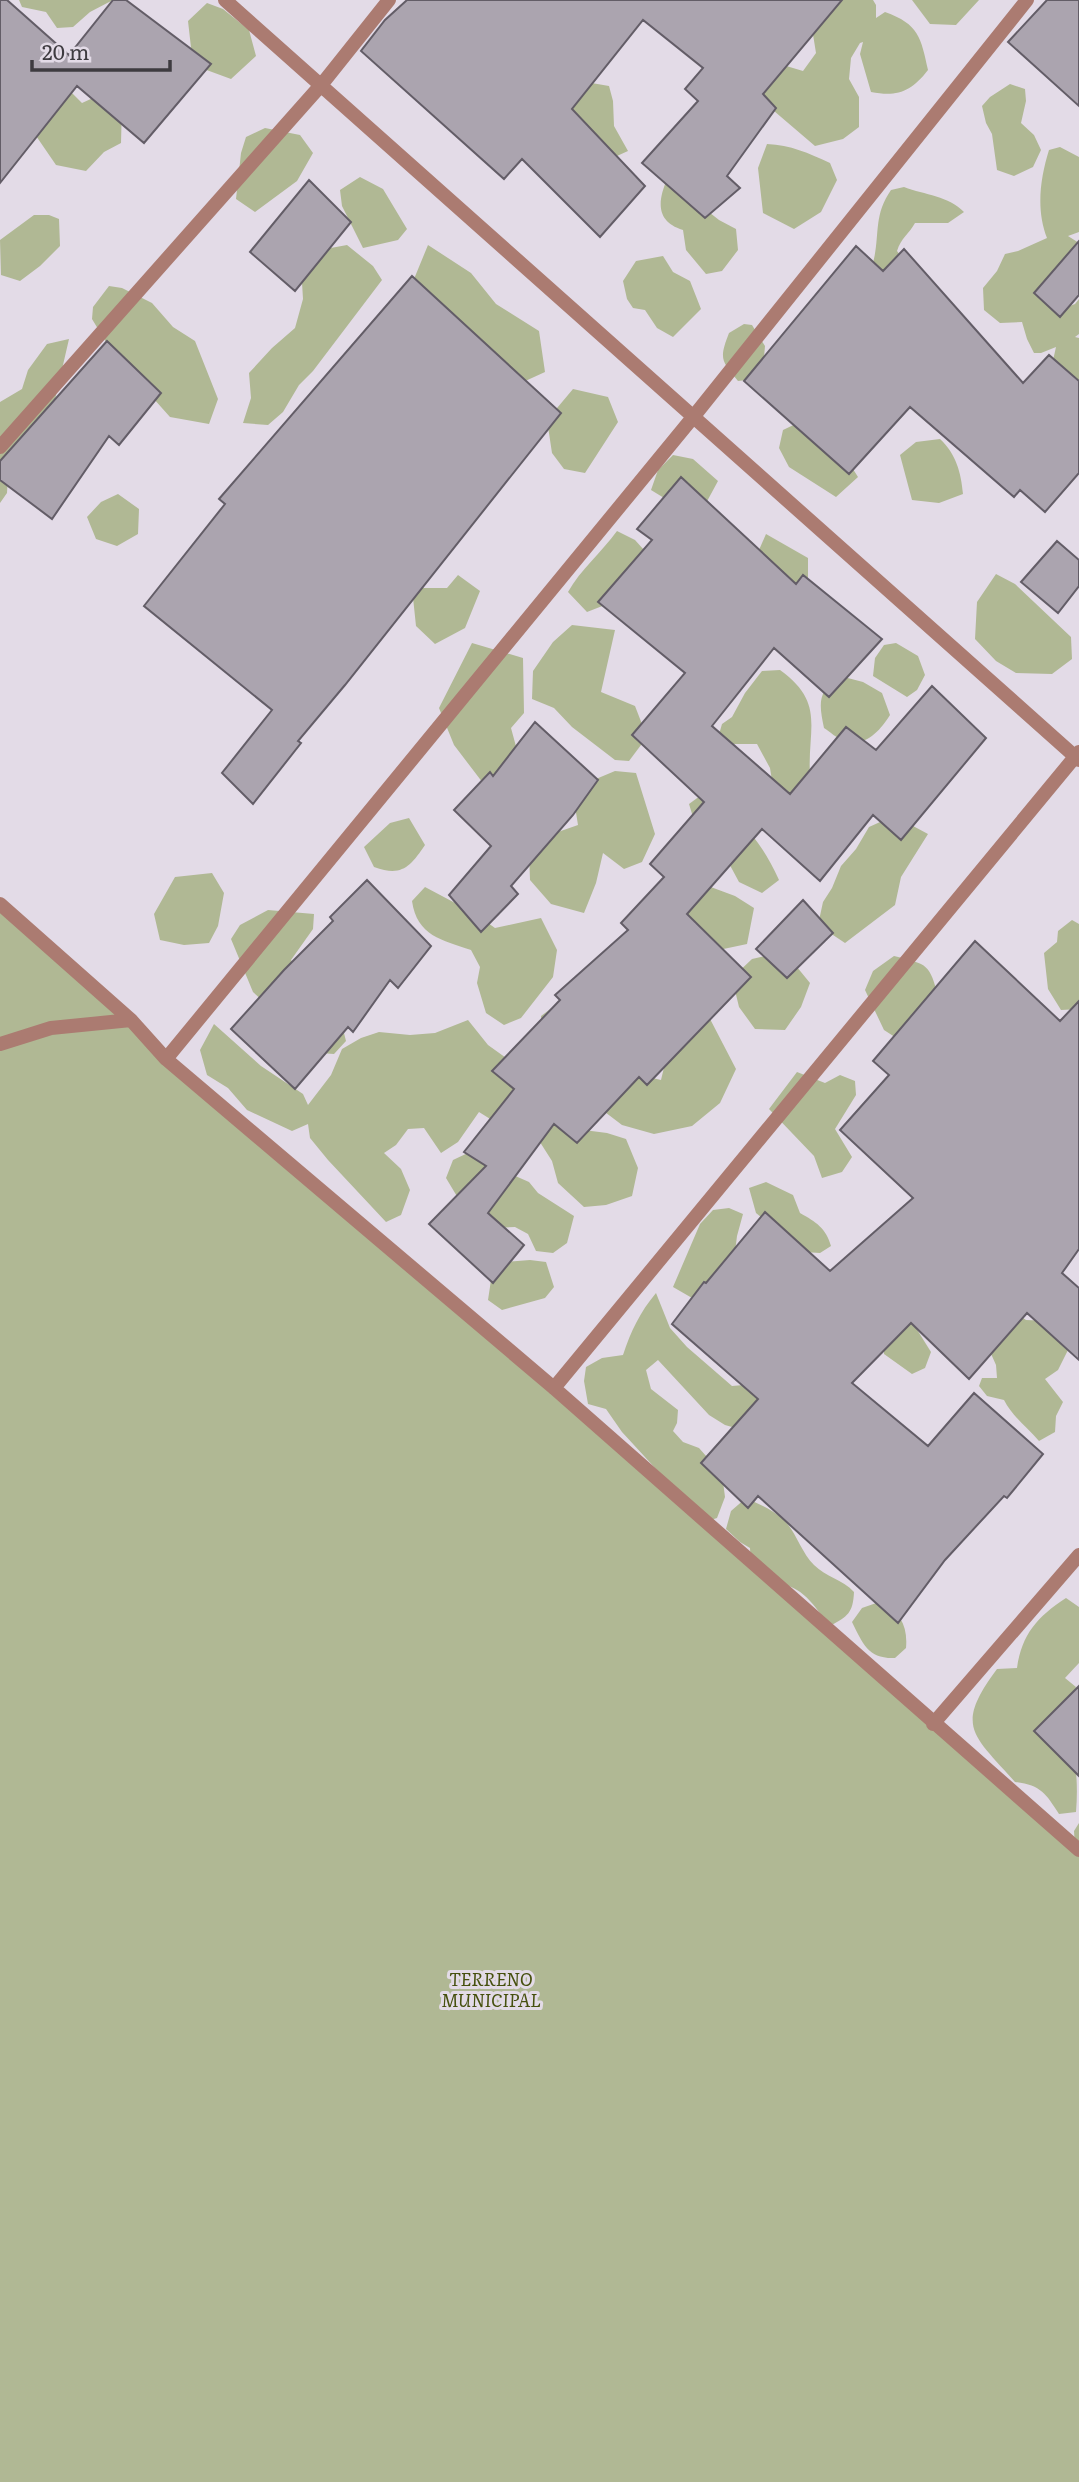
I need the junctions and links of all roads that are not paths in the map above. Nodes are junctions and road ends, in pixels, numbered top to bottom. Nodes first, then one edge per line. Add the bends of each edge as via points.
1 (225, 0) edge
2 (389, 0) edge
3 (1027, 0) edge
4 (322, 84) junction
5 (694, 416) junction
6 (0, 447) edge
7 (1078, 756) edge
8 (0, 904) edge
9 (131, 1020) junction
10 (0, 1044) edge
11 (166, 1059) junction
12 (554, 1388) junction
13 (1079, 1555) edge
14 (933, 1724) junction
15 (1079, 1850) edge

1 - 4 street
2 - 4 street
3 - 5 street
4 - 5 street
4 - 6 street
5 - 7 street
5 - 11 street
7 - 12 street
8 - 9 street
9 - 10 street via 51,1028
9 - 11 street
11 - 12 street
12 - 14 street
13 - 14 street
14 - 15 street

